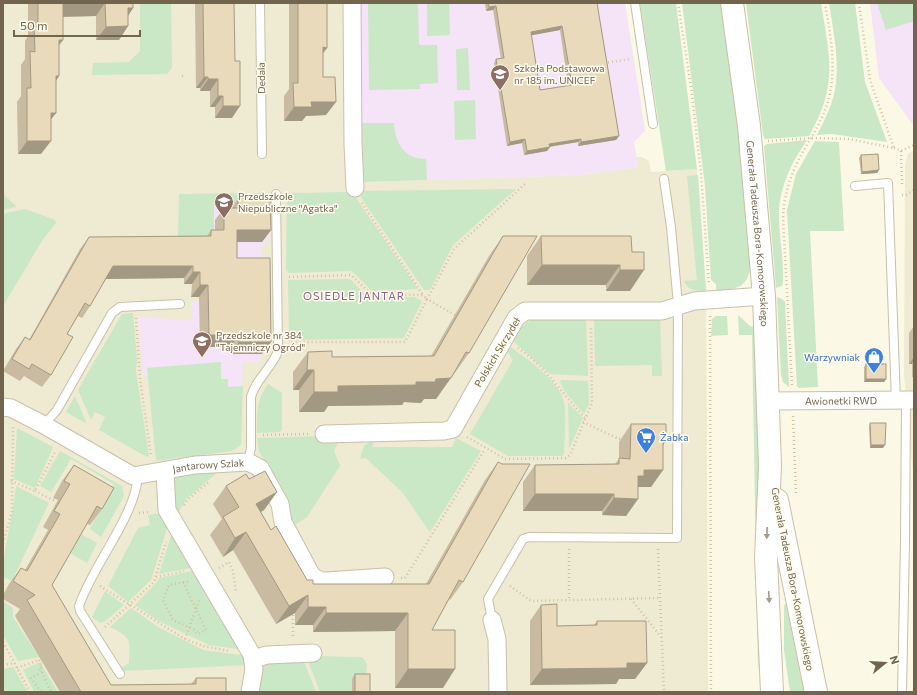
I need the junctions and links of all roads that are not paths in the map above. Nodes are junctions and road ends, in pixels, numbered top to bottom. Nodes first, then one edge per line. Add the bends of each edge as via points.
1 (260, 3) edge
2 (352, 3) edge
3 (635, 3) edge
4 (732, 3) edge
5 (653, 124) dead end
6 (262, 154) dead end
7 (664, 179) dead end
8 (855, 186) dead end
9 (355, 188) road end
10 (276, 194) dead end
11 (764, 296) junction
12 (180, 304) dead end
13 (678, 305) junction
14 (768, 401) junction
15 (905, 401) edge
16 (3, 407) edge
17 (44, 425) junction
18 (324, 434) road end
19 (240, 463) junction
20 (770, 466) junction
21 (151, 474) junction
22 (385, 577) road end
23 (492, 620) joint
24 (313, 653) dead end
25 (253, 657) junction
26 (120, 674) dead end
27 (250, 692) edge
28 (498, 692) edge
29 (772, 692) edge
30 (816, 692) edge
31 (902, 692) edge

1 - 6 lane, Dedala
2 - 9 street
3 - 5 lane
4 - 11 street, Generała Tadeusza Bora-Komorowskiego via 749,126
7 - 13 lane
8 - 15 lane via 888,183
10 - 19 lane via 278,351 252,391 251,435
11 - 13 street, Polskich Skrzydeł via 694,301
11 - 14 street, Generała Tadeusza Bora-Komorowskiego
12 - 17 lane via 120,307 112,313 57,410
13 - 18 street, Polskich Skrzydeł via 662,311 521,312 453,429
13 - 23 lane via 677,538 523,539 488,599
14 - 15 street, Awionetki RWD
14 - 20 street, Generała Tadeusza Bora-Komorowskiego
15 - 31 lane via 906,543
16 - 17 street via 11,408
17 - 21 street via 131,476
19 - 21 street, Jantarowy Szlak via 195,465
19 - 22 street, Jantarowy Szlak via 260,468 279,502 282,522 312,576 327,582
20 -> 29 street, Generała Tadeusza Bora-Komorowskiego via 766,558
20 - 30 street, Generała Tadeusza Bora-Komorowskiego
21 - 25 street via 173,523
21 - 26 lane via 136,488 80,603 80,608 95,635
23 - 28 street via 497,639
24 - 25 street
25 - 27 street

